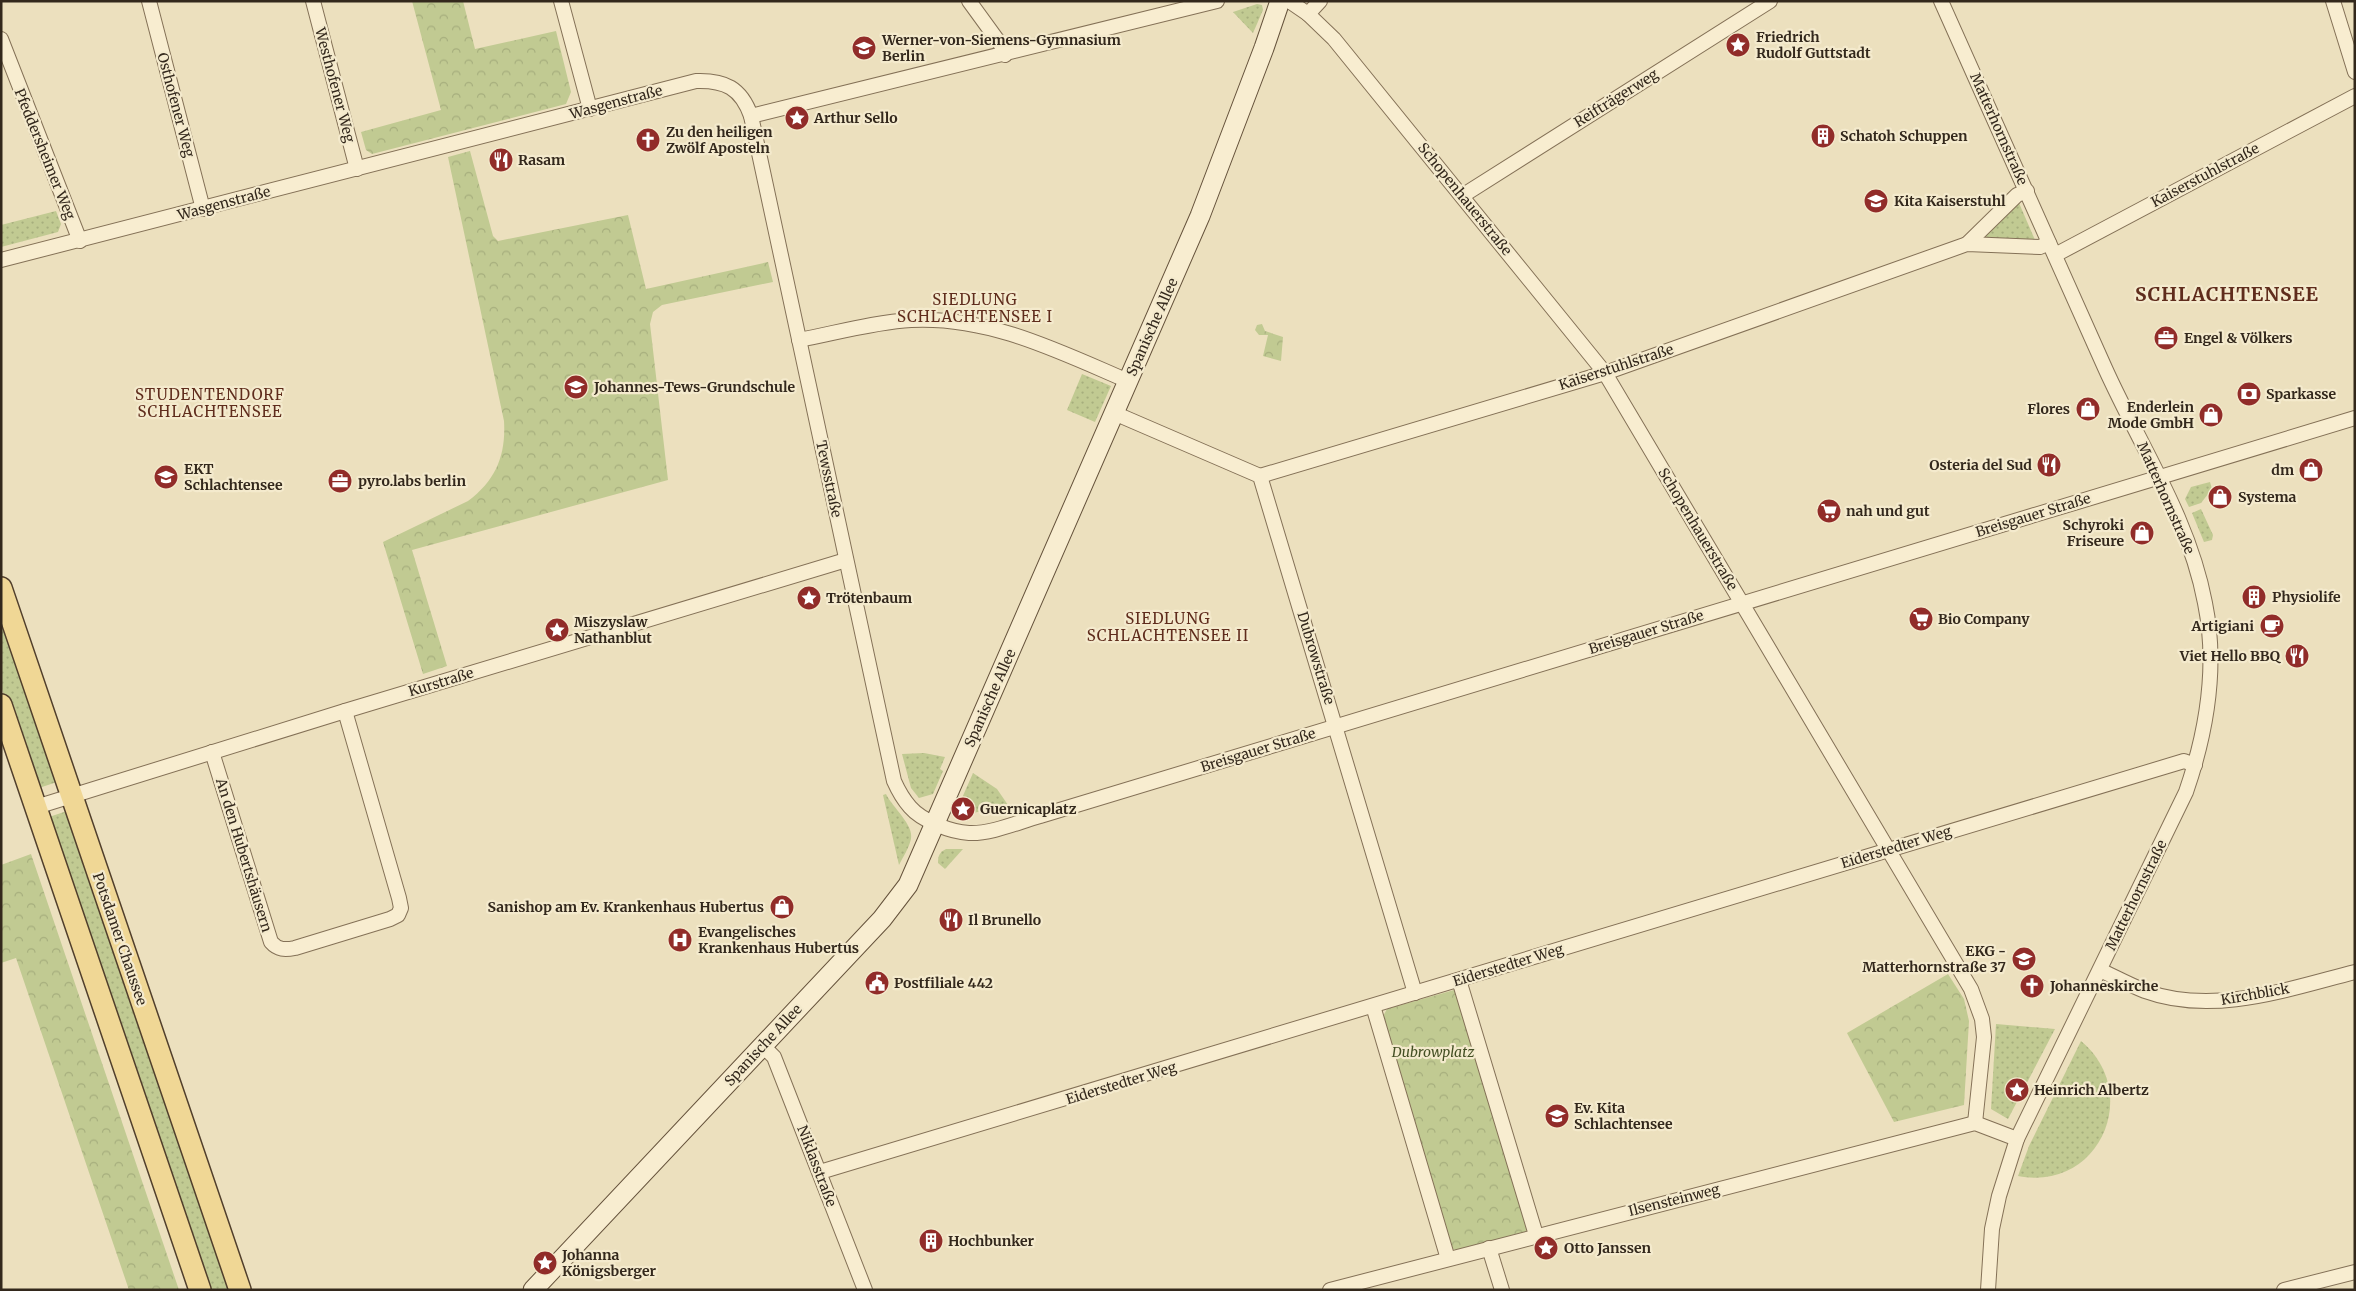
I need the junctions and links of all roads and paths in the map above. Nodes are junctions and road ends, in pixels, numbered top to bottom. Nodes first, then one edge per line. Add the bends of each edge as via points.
1 (149, 1) edge
2 (313, 1) edge
3 (561, 1) edge
4 (969, 1) edge
5 (1218, 1) edge
6 (1280, 1) edge
7 (1290, 1) edge
8 (1320, 1) edge
9 (1770, 1) edge
10 (1941, 1) edge
11 (2333, 1) edge
12 (1308, 14) junction
13 (1, 39) edge
14 (1005, 55) junction
15 (2355, 72) edge
16 (2355, 96) edge
17 (590, 109) junction
18 (752, 116) junction
19 (357, 169) junction
20 (2027, 191) junction
21 (1462, 196) junction
22 (203, 209) junction
23 (80, 241) junction
24 (1967, 244) junction
25 (2052, 249) junction
26 (1, 260) edge
27 (799, 340) junction
28 (1605, 373) junction
29 (1128, 381) junction
30 (1114, 413) junction
31 (2355, 418) edge
32 (1260, 476) junction
33 (2159, 477) junction
34 (846, 560) junction
35 (1, 588) edge
36 (1742, 603) junction
37 (1, 705) edge
38 (345, 711) junction
39 (1336, 726) junction
40 (212, 752) junction
41 (2195, 765) junction
42 (72, 796) junction
43 (36, 807) junction
44 (936, 823) junction
45 (1888, 850) junction
46 (2100, 970) junction
47 (2355, 972) edge
48 (1459, 980) junction
49 (1415, 993) junction
50 (1373, 1006) junction
51 (763, 1046) junction
52 (1975, 1123) junction
53 (2017, 1139) junction
54 (820, 1172) junction
55 (1536, 1235) junction
56 (1489, 1248) junction
57 (1448, 1259) junction
58 (2355, 1272) edge
59 (200, 1290) edge
60 (240, 1290) edge
61 (534, 1290) edge
62 (865, 1290) edge
63 (1330, 1290) edge
64 (1502, 1290) edge
65 (1988, 1290) edge
66 (2284, 1290) edge

1 - 22 street, Osthofener Weg
2 - 19 street, Westhofener Weg
3 - 17 street
4 - 14 street
5 - 14 street
6 - 29 main road, Spanische Allee via 1200,216
7 - 12 street, Schopenhauerstraße
8 - 12 street
9 - 21 street, Reifträgerweg
10 - 20 street, Matterhornstraße
11 - 15 street
12 - 21 street, Schopenhauerstraße via 1334,39
13 - 23 street, Pfeddersheimer Weg
14 - 18 street
16 - 25 street, Kaiserstuhlstraße
17 - 18 street, Wasgenstraße via 696,81 707,81 723,83 738,92
17 - 19 street, Wasgenstraße
18 - 27 street, Tewsstraße
19 - 22 street, Wasgenstraße
20 - 24 street, Kaiserstuhlstraße via 2017,195
20 - 25 street, Matterhornstraße
21 - 28 street, Schopenhauerstraße
22 - 23 street, Wasgenstraße
23 - 26 street, Wasgenstraße
24 - 25 street, Kaiserstuhlstraße
24 - 28 street, Kaiserstuhlstraße
25 - 33 street, Matterhornstraße via 2106,370
27 - 29 street via 912,320 973,324 1028,338
27 - 34 street, Tewsstraße
28 - 32 street, Kaiserstuhlstraße
28 - 36 street, Schopenhauerstraße
29 - 30 main road, Spanische Allee
30 - 32 street
30 - 44 main road, Spanische Allee
31 - 33 street, Breisgauer Straße
32 - 39 street, Dubrowstraße
33 - 36 street, Breisgauer Straße
33 - 41 street, Matterhornstraße via 2190,546 2210,637 2209,699
34 - 38 street, Kurstraße
34 - 44 street, Tewsstraße via 894,781 910,808
35 - 42 main road, Potsdamer Chaussee
36 - 39 street, Breisgauer Straße
36 - 45 street, Schopenhauerstraße
37 - 43 main road
38 - 40 street, Kurstraße
38 - 40 street, An den Hubertshäusern via 401,908 398,915 381,922 296,948 286,950 274,946
39 - 44 street, Breisgauer Straße via 987,831 969,833
39 - 49 street, Dubrowstraße
40 - 42 street, Kurstraße
41 - 45 street, Eiderstedter Weg via 2184,761
41 - 46 street, Matterhornstraße via 2186,792
42 - 43 street, Kurstraße
42 - 60 main road, Potsdamer Chaussee
43 - 59 main road
44 - 51 main road, Spanische Allee via 918,865 896,902
45 - 48 street, Eiderstedter Weg
45 - 52 street, Schopenhauerstraße via 1971,989 1982,1018 1984,1037
46 - 47 street, Kirchblick via 2145,991 2196,1001 2239,1000
46 - 53 street, Matterhornstraße
48 - 49 street, Eiderstedter Weg
48 - 55 street
49 - 50 street, Eiderstedter Weg
50 - 54 street, Eiderstedter Weg
50 - 57 street
51 - 54 street, Niklasstraße via 774,1057
51 - 61 main road, Spanische Allee
52 - 53 street
52 - 55 street, Ilsensteinweg
53 - 65 street, Matterhornstraße via 1992,1229
54 - 62 street, Niklasstraße
55 - 56 street, Ilsensteinweg
56 - 57 street, Ilsensteinweg
56 - 64 street
57 - 63 street, Ilsensteinweg
58 - 66 street

